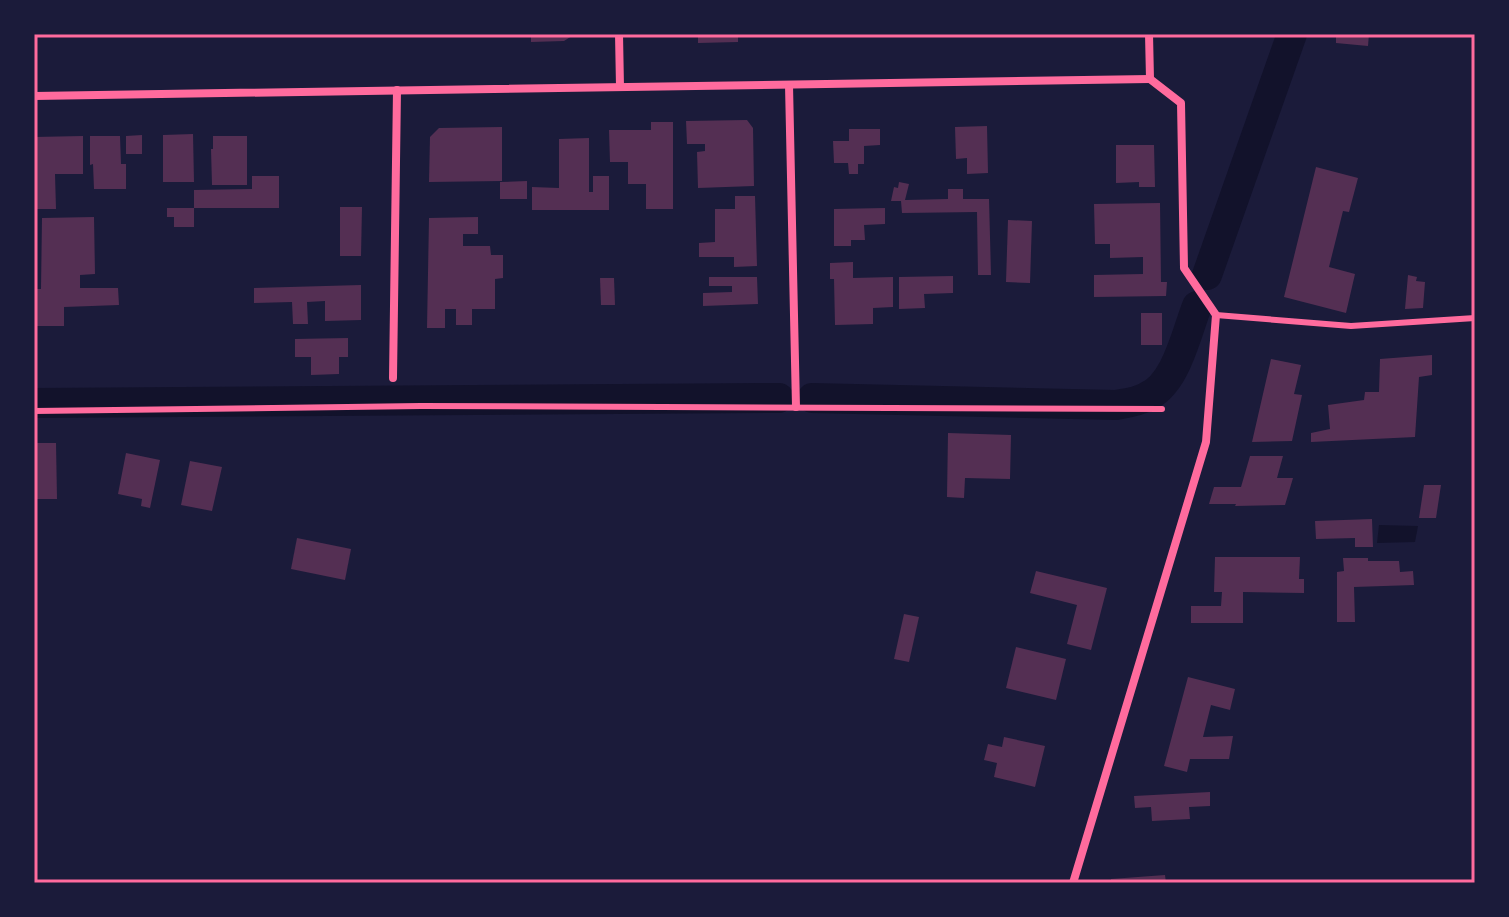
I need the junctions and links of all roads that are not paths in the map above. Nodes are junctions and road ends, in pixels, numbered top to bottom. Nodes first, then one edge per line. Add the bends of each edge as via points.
1 (619, 34) edge
2 (1149, 34) edge
3 (1150, 79) junction
4 (789, 85) junction
5 (620, 87) junction
6 (397, 90) junction
7 (34, 96) edge
8 (1216, 315) junction
9 (1475, 318) edge
10 (393, 378) dead end
11 (796, 407) junction
12 (1162, 409) dead end
13 (34, 411) edge
14 (1073, 883) edge

1 - 5 street
2 - 3 street
3 - 4 street
3 - 8 street via 1181,103 1184,268
4 - 5 street
4 - 11 street
5 - 6 street
6 - 7 street
6 - 10 street
8 - 9 lane via 1351,326
8 - 14 street via 1206,442
11 - 12 lane
11 - 13 lane

